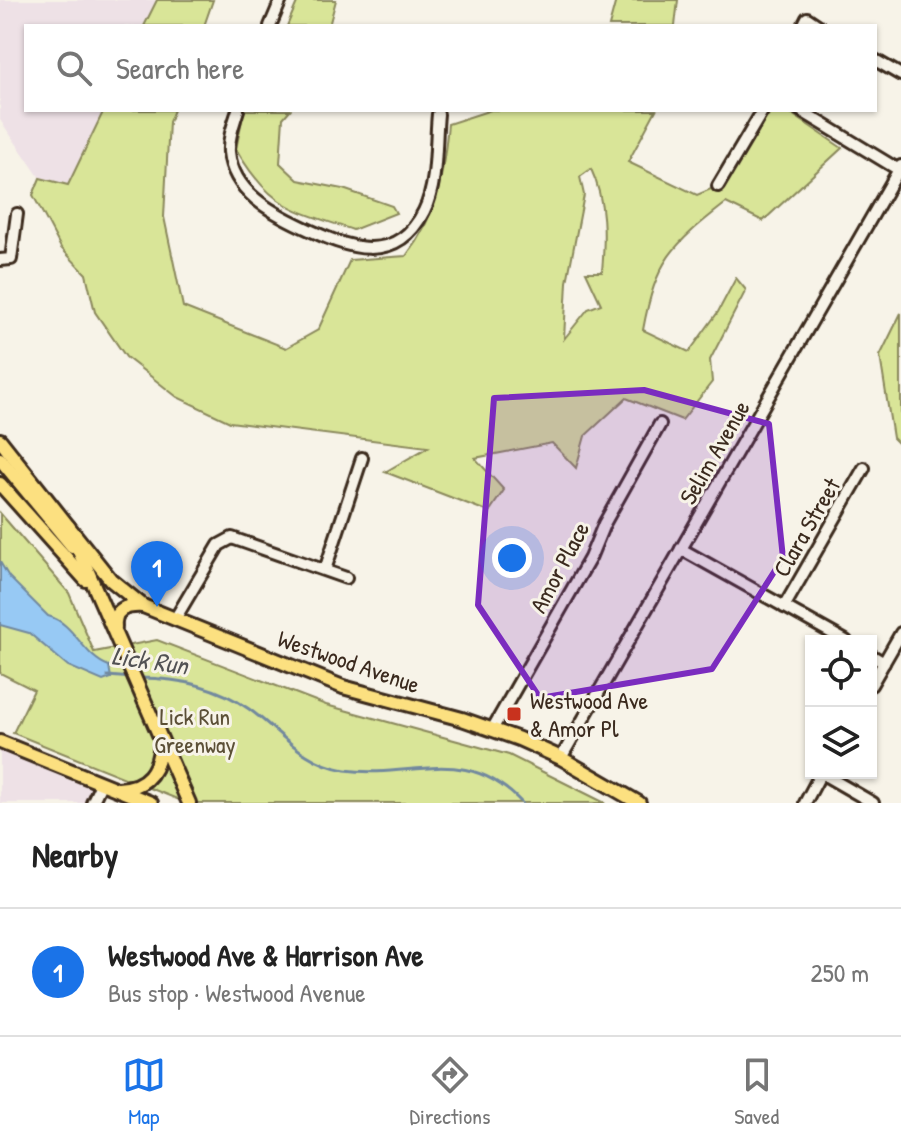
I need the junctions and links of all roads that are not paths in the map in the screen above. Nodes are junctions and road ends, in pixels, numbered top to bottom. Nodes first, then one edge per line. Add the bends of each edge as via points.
1 (281, 0) edge
2 (271, 24) edge
3 (877, 61) edge
4 (901, 75) edge
5 (238, 112) edge
6 (762, 112) edge
7 (803, 112) edge
8 (438, 114) dead end
9 (900, 168) edge
10 (718, 186) dead end
11 (17, 214) dead end
12 (6, 259) edge
13 (660, 424) dead end
14 (0, 440) edge
15 (362, 458) dead end
16 (0, 459) edge
17 (864, 468) dead end
18 (0, 484) edge
19 (68, 526) junction
20 (681, 549) junction
21 (80, 557) junction
22 (325, 570) junction
23 (346, 578) dead end
24 (92, 586) junction
25 (143, 606) junction
26 (784, 607) junction
27 (175, 619) junction
28 (115, 630) junction
29 (901, 633) edge
30 (835, 635) edge
31 (877, 659) edge
32 (884, 663) junction
33 (877, 675) edge
34 (493, 728) junction
35 (0, 742) edge
36 (161, 742) junction
37 (561, 758) junction
38 (818, 779) edge
39 (831, 779) edge
40 (101, 784) junction
41 (115, 789) junction
42 (92, 803) edge
43 (151, 803) edge
44 (189, 803) edge
45 (639, 803) edge
46 (805, 803) edge
47 (873, 803) edge

1 - 2 street
3 - 4 street
5 - 8 street via 229,152 250,194 272,213 332,241 365,249 394,244 425,209
6 - 10 street
7 - 9 street
9 - 20 street, Selim Avenue
11 - 12 street
13 - 34 street, Amor Place
14 - 19 main road, Westwood Avenue
15 - 22 street
16 - 21 main road
17 - 26 street, Clara Street
18 - 24 main road
19 - 21 main road
19 - 25 main road, Westwood Avenue via 114,582
20 - 26 street
20 - 37 street, Selim Avenue
21 - 24 main road
22 - 23 street
22 - 27 street via 227,539
24 - 28 main road
25 - 27 main road, Westwood Avenue
25 - 28 main road via 120,609
26 - 30 street
27 - 34 main road, Westwood Avenue via 343,687
28 - 36 main road
29 - 32 street
31 - 32 street
32 - 33 street
34 - 37 main road, Westwood Avenue
35 - 40 main road
36 - 41 main road via 151,777 137,786
36 - 44 main road
37 - 45 main road, Westwood Avenue
38 - 46 street
39 - 47 street
40 - 41 main road
40 - 42 street
41 - 43 main road

